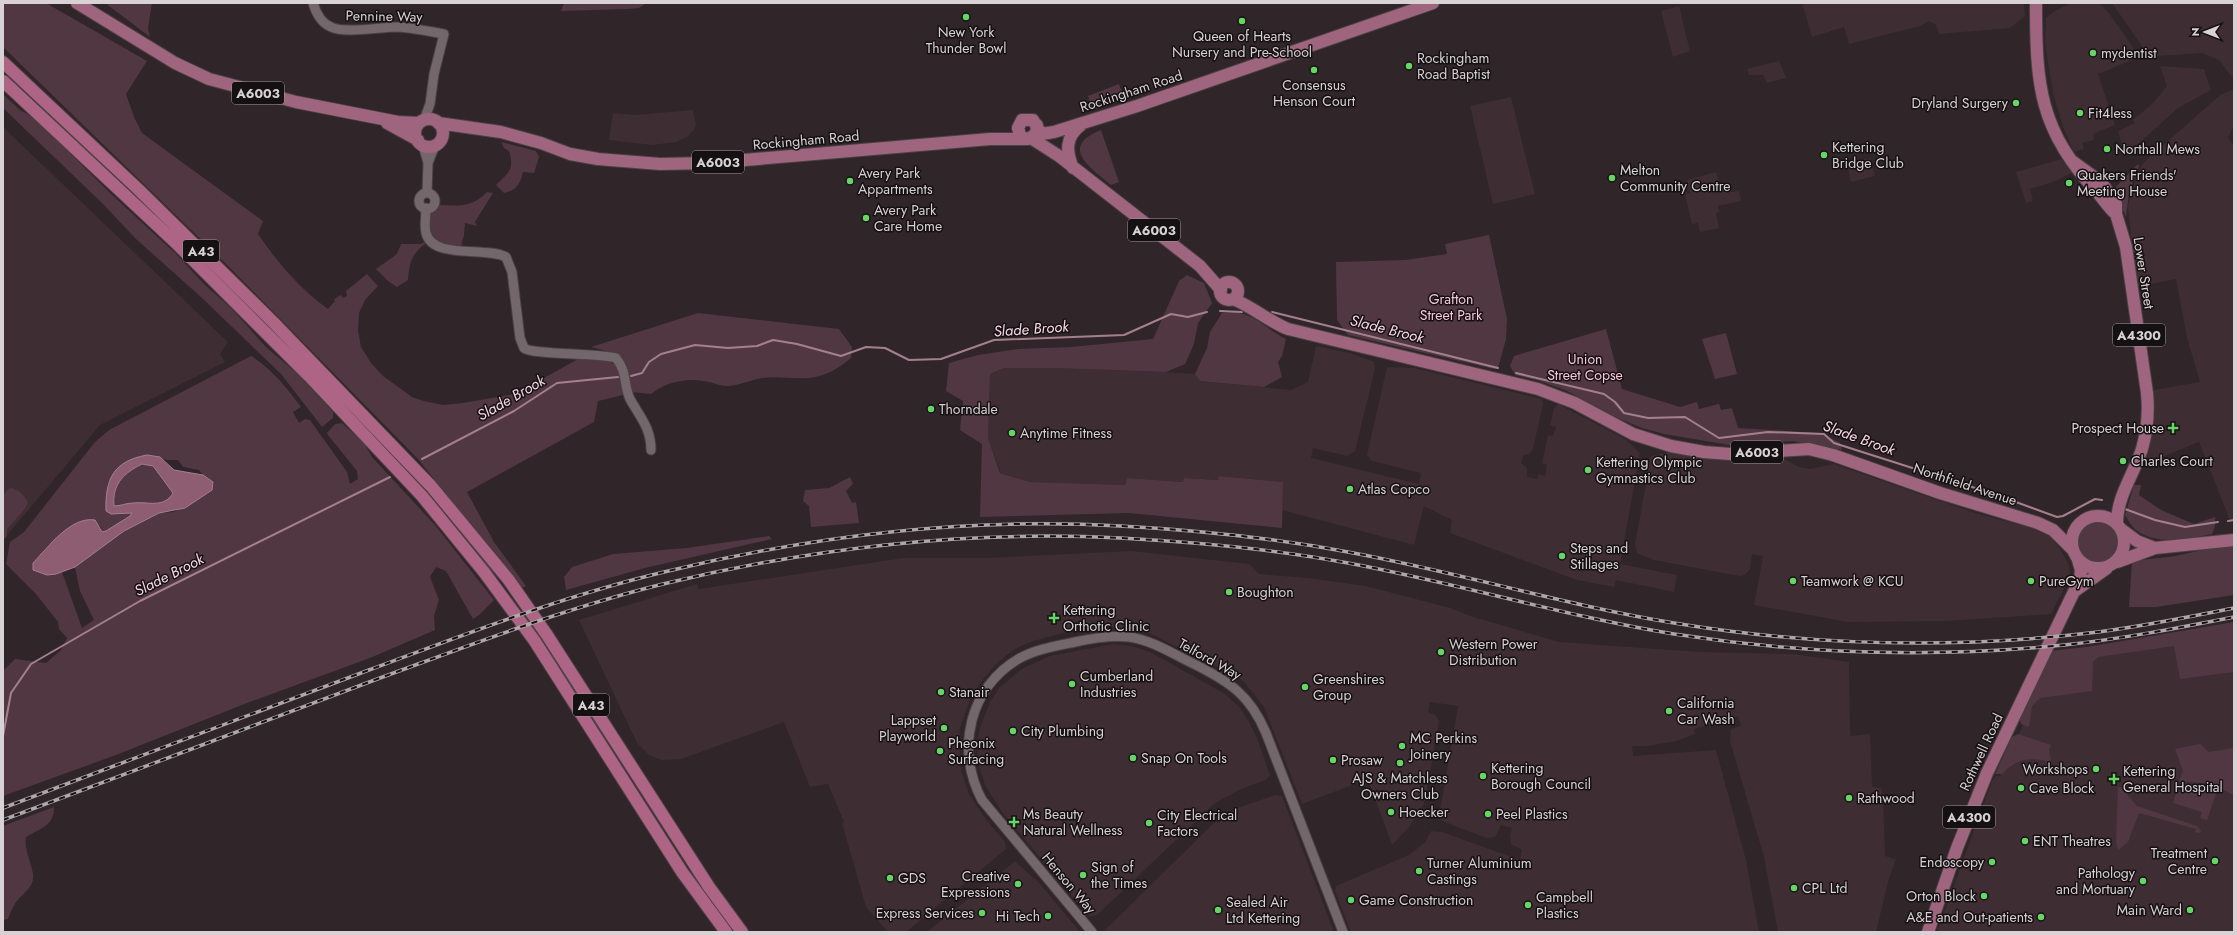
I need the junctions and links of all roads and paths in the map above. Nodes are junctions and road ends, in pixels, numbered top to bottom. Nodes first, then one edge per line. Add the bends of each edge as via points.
1 (314, 3) edge
2 (1432, 3) edge
3 (2036, 3) edge
4 (80, 4) edge
5 (94, 7) edge
6 (3, 62) edge
7 (3, 81) edge
8 (381, 119) junction
9 (429, 121) junction
10 (1083, 123) junction
11 (484, 129) junction
12 (1034, 132) junction
13 (990, 139) junction
14 (429, 143) junction
15 (1073, 168) junction
16 (651, 450) dead end
17 (2116, 504) junction
18 (2085, 520) junction
19 (2119, 526) junction
20 (2053, 530) junction
21 (2234, 540) edge
22 (2155, 548) junction
23 (2076, 555) junction
24 (2112, 564) junction
25 (2075, 591) junction
26 (990, 683) joint
27 (726, 932) edge
28 (742, 932) edge
29 (1092, 932) edge
30 (1343, 932) edge
31 (1928, 932) edge

1 - 9 street, Pennine Way via 323,22 340,30 398,27 444,34 434,74
2 - 10 main road, Rockingham Road / A6003
3 - 17 main road, Lower Street / A4300 via 2036,53 2041,97 2051,124 2072,161 2116,204 2116,214 2126,247 2148,408 2142,449
4 - 5 main road, Rockingham Road / A6003
5 - 8 main road, Rockingham Road / A6003 via 175,63 209,79 296,102
6 - 28 highway, A43 via 138,189 262,311 431,486 508,579 547,635 709,887
7 - 27 highway, A43 via 175,242 309,376 422,496 484,572 534,640 682,872
8 - 9 main road, Rockingham Road / A6003
8 - 14 main road, Rockingham Road / A6003
9 - 11 main road, Rockingham Road / A6003
9 - 14 main road via 442,131
9 - 14 main road via 415,132
10 - 12 main road, Rockingham Road / A6003 via 1064,129
10 - 15 main road via 1074,130 1068,140 1068,154
11 - 13 main road, Rockingham Road / A6003 via 570,154 612,161 660,164 710,163
11 - 14 main road, Rockingham Road / A6003 via 454,132
12 - 13 main road, Rockingham Road / A6003
12 - 13 main road, Rockingham Road / A6003 via 1027,118 1009,133
12 - 15 main road, A6003
14 - 16 street via 427,193 421,195 419,200 420,205 426,208 426,233 431,242 440,248 496,253 506,257 512,272 520,338 524,348 535,352 616,358 621,364 630,399 649,430
15 - 20 main road, Northfield Avenue / A6003 via 1208,273 1222,287 1232,282 1236,285 1236,296 1274,324 1538,389 1575,403 1634,434 1682,448 1730,454 1809,449 1833,455
17 - 18 main road
17 - 19 main road, Lower Street / A4300
18 - 19 main road via 2104,516
18 - 20 main road via 2072,528
18 - 23 main road via 2073,534
19 - 22 main road via 2137,541
19 - 24 main road via 2124,550
20 - 23 main road, Northfield Avenue / A6003
21 - 22 main road
22 - 24 main road
23 - 24 main road via 2093,568
23 - 25 main road, Rothwell Road / A4300 via 2081,570
24 - 25 main road, Rothwell Road / A4300
25 - 31 main road, Rothwell Road / A4300 via 2062,613 1974,804
26 - 29 street, Henson Way via 975,708 969,729 967,751 974,782 988,808
26 - 30 street, Telford Way via 1013,663 1033,652 1118,636 1150,643 1229,684 1248,701 1260,720

